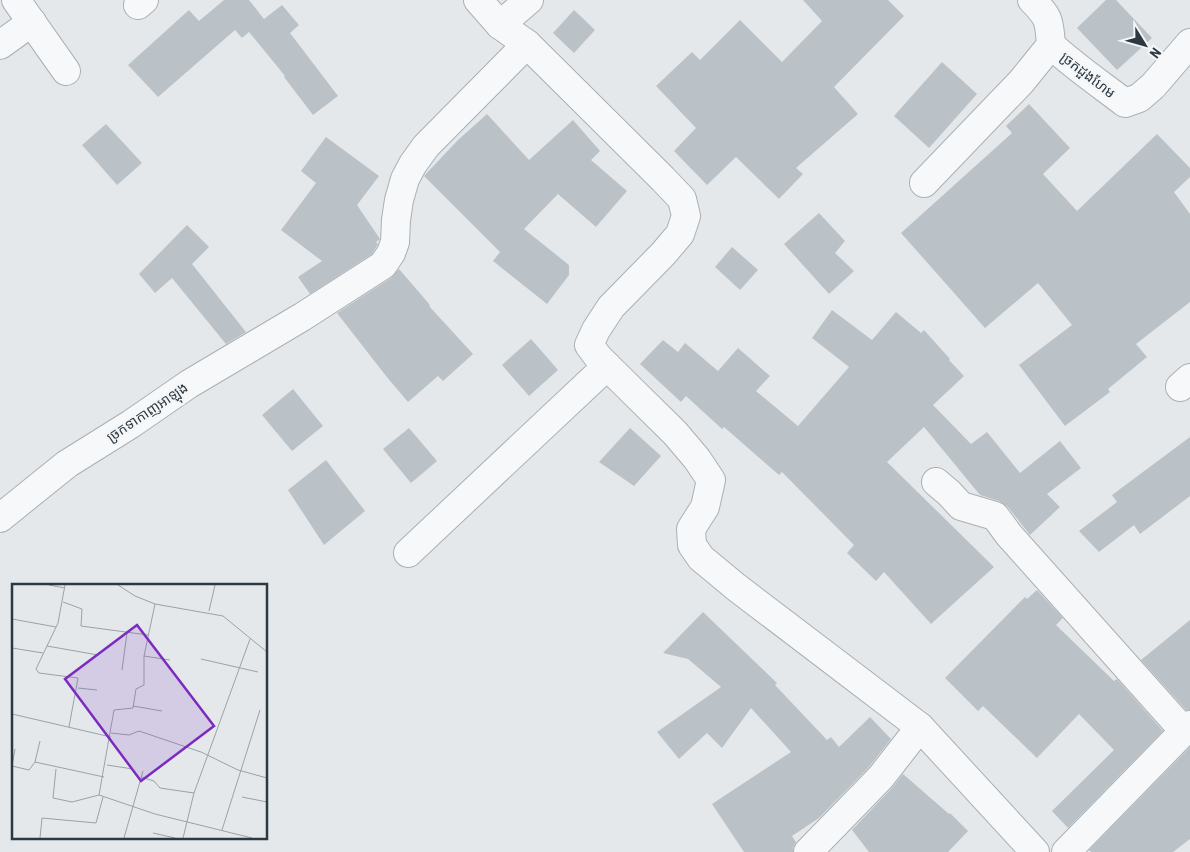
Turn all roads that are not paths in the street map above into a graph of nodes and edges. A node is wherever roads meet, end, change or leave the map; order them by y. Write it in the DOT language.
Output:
graph roads {
  1 [pos="16,0"];
  2 [pos="478,0"];
  3 [pos="529,0"];
  4 [pos="1032,0"];
  5 [pos="32,22"];
  6 [pos="500,25"];
  7 [pos="1190,43"];
  8 [pos="527,44"];
  9 [pos="0,45"];
  10 [pos="1051,45"];
  11 [pos="66,72"];
  12 [pos="924,183"];
  13 [pos="607,366"];
  14 [pos="936,482"];
  15 [pos="0,518"];
  16 [pos="408,553"];
  17 [pos="920,727"];
  18 [pos="1187,728"];
  19 [pos="808,852"];
  20 [pos="1036,852"];
  21 [pos="1066,852"];
  1 -- 5 [label="street"];
  2 -- 6 [label="street"];
  3 -- 6 [label="street"];
  4 -- 10 [label="street"];
  5 -- 9 [label="street"];
  5 -- 11 [label="street"];
  6 -- 8 [label="street"];
  7 -- 10 [label="street, ច្រកដួងហែម"];
  8 -- 13 [label="street"];
  8 -- 15 [label="street, ច្រកទាកាញអាឡុង"];
  10 -- 12 [label="street"];
  13 -- 16 [label="street"];
  13 -- 17 [label="street"];
  14 -- 18 [label="street"];
  17 -- 19 [label="street"];
  17 -- 20 [label="street"];
  18 -- 21 [label="street"];
}
